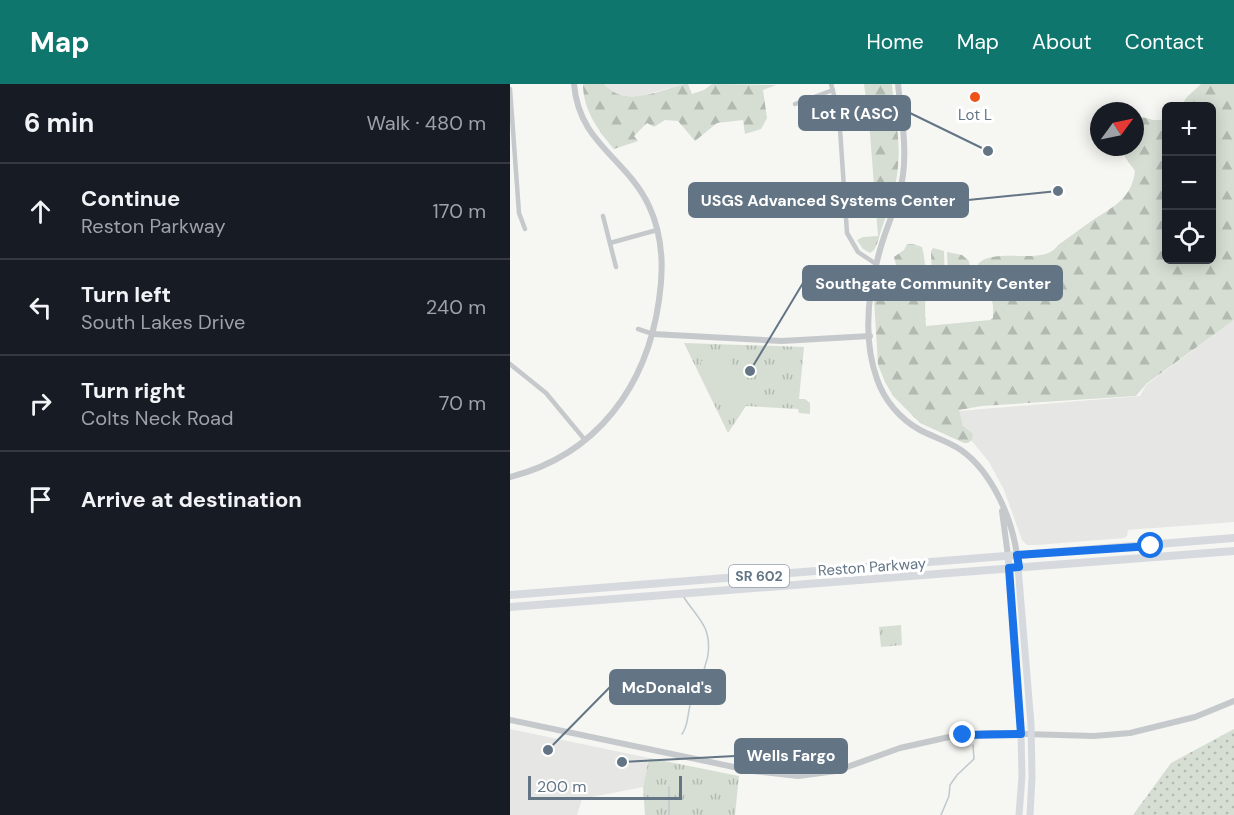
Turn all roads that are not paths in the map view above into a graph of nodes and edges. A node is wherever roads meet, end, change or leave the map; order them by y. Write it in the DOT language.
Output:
graph roads {
  1 [pos="574,84"];
  2 [pos="831,84"];
  3 [pos="898,84"];
  4 [pos="510,89"];
  5 [pos="833,90"];
  6 [pos="795,104"];
  7 [pos="510,184"];
  8 [pos="517,184"];
  9 [pos="603,216"];
  10 [pos="525,229"];
  11 [pos="657,230"];
  12 [pos="610,243"];
  13 [pos="876,264"];
  14 [pos="616,267"];
  15 [pos="638,329"];
  16 [pos="653,334"];
  17 [pos="870,336"];
  18 [pos="510,364"];
  19 [pos="585,440"];
  20 [pos="510,477"];
  21 [pos="1001,504"];
  22 [pos="1234,538"];
  23 [pos="1234,551"];
  24 [pos="1017,555"];
  25 [pos="1008,556"];
  26 [pos="1019,567"];
  27 [pos="1009,568"];
  28 [pos="510,595"];
  29 [pos="510,607"];
  30 [pos="1234,701"];
  31 [pos="510,720"];
  32 [pos="1021,734"];
  33 [pos="1031,734"];
  34 [pos="1019,815"];
  35 [pos="1030,815"];
  1 -- 11 [label="street"];
  2 -- 5 [label="street"];
  3 -- 13 [label="street"];
  4 -- 8 [label="street"];
  5 -- 6 [label="street"];
  5 -- 13 [label="street"];
  7 -- 8 [label="street"];
  8 -- 10 [label="street"];
  9 -- 12 [label="street"];
  11 -- 12 [label="street"];
  11 -- 16 [label="street"];
  12 -- 14 [label="street"];
  13 -- 17 [label="street"];
  15 -- 16 [label="street"];
  16 -- 17 [label="street"];
  16 -- 19 [label="street"];
  17 -- 21 [label="street"];
  18 -- 19 [label="street"];
  19 -- 20 [label="street"];
  21 -- 24 [label="street"];
  21 -- 25 [label="street"];
  22 -- 24 [label="main road, Reston Parkway / SR 602"];
  23 -- 26 [label="main road, Reston Parkway / SR 602"];
  24 -- 25 [label="main road, Reston Parkway / SR 602"];
  24 -- 26 [label="main road"];
  25 -- 27 [label="main road"];
  25 -- 28 [label="main road, Reston Parkway / SR 602"];
  26 -- 27 [label="main road, Reston Parkway / SR 602"];
  26 -- 33 [label="main road"];
  27 -- 29 [label="main road, Reston Parkway / SR 602"];
  27 -- 32 [label="main road"];
  30 -- 33 [label="street"];
  31 -- 32 [label="street"];
  32 -- 33 [label="street"];
  32 -- 34 [label="main road"];
  33 -- 35 [label="main road"];
}
